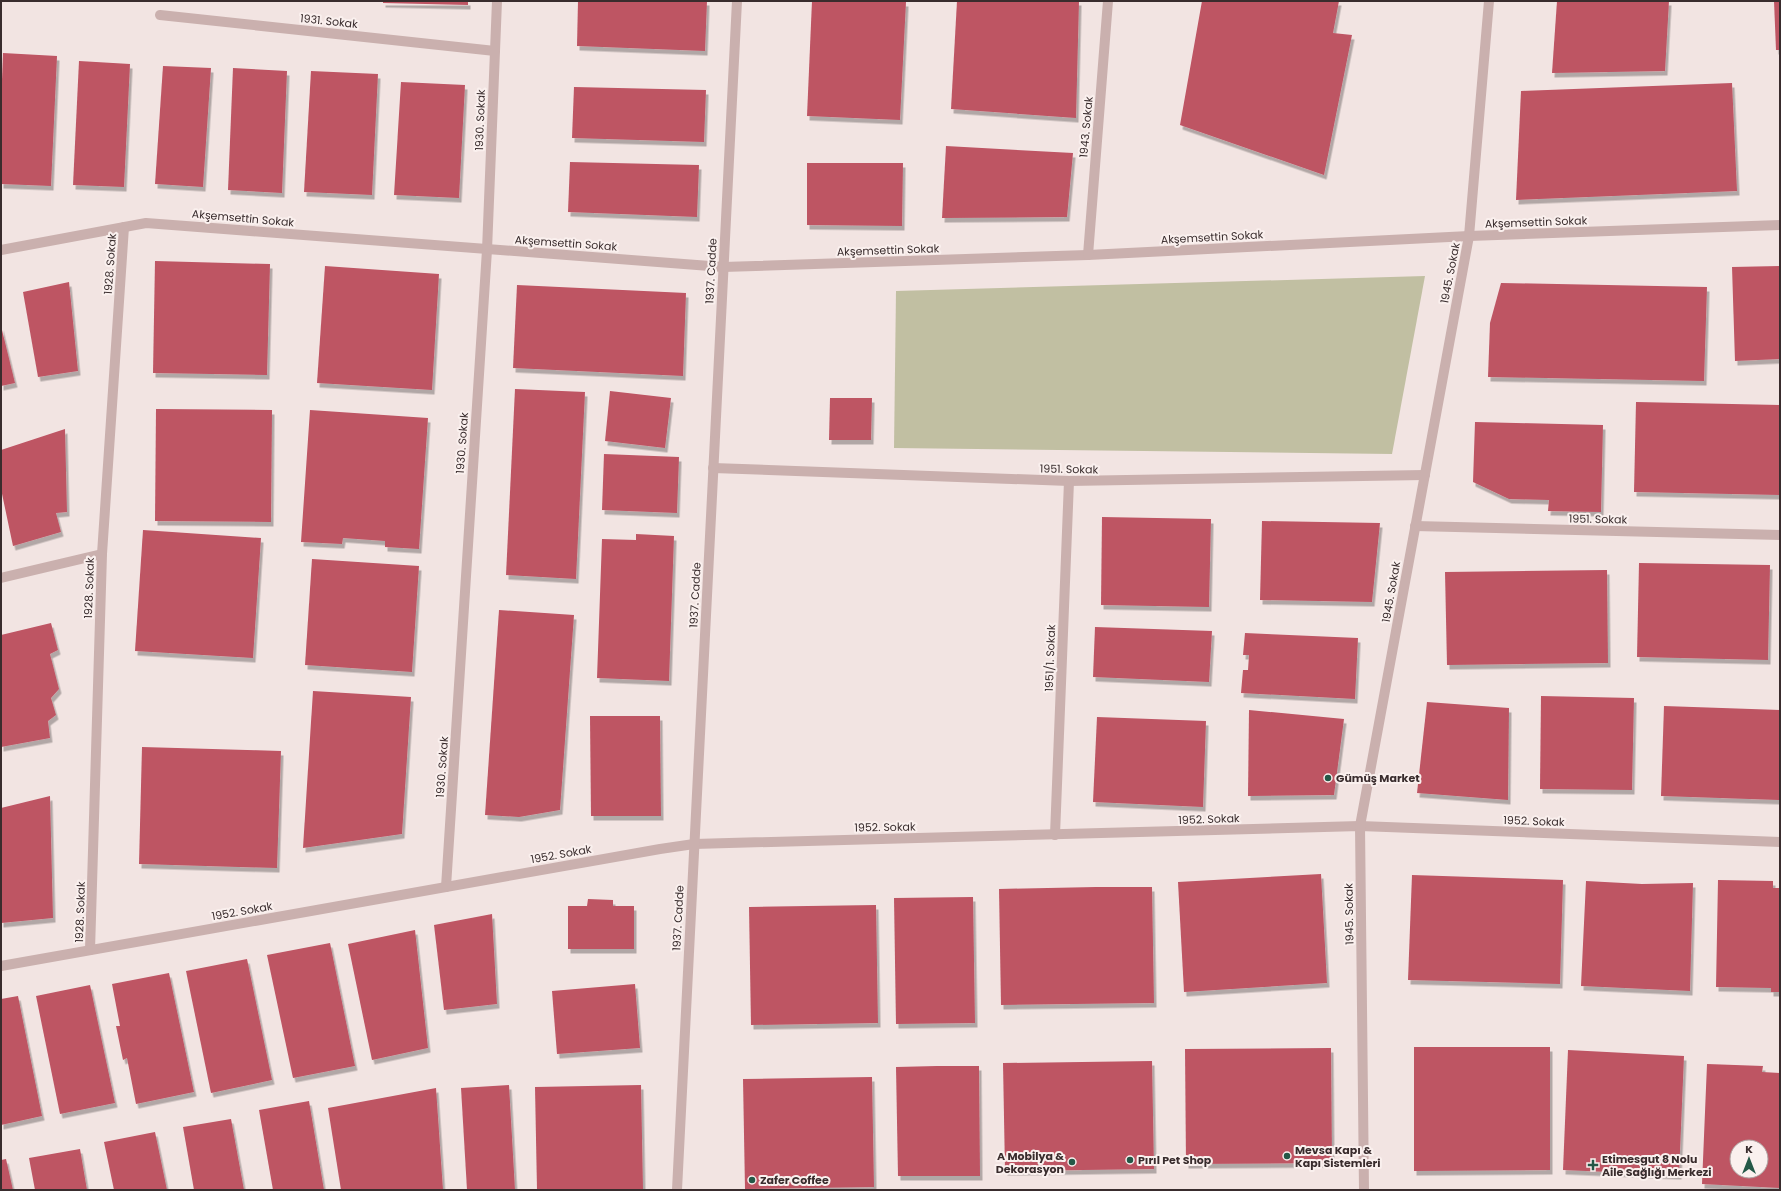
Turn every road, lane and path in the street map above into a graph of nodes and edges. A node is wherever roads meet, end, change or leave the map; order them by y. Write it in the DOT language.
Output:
graph roads {
  1 [pos="498,1"];
  2 [pos="737,1"];
  3 [pos="1108,1"];
  4 [pos="1489,1"];
  5 [pos="160,15"];
  6 [pos="495,51"];
  7 [pos="1780,225"];
  8 [pos="124,227"];
  9 [pos="1469,236"];
  10 [pos="1,250"];
  11 [pos="487,250"];
  12 [pos="1088,255"];
  13 [pos="723,267"];
  14 [pos="713,468"];
  15 [pos="1425,475"];
  16 [pos="1068,482"];
  17 [pos="1415,526"];
  18 [pos="1780,535"];
  19 [pos="102,554"];
  20 [pos="1,578"];
  21 [pos="1360,826"];
  22 [pos="1055,835"];
  23 [pos="1780,842"];
  24 [pos="694,844"];
  25 [pos="446,887"];
  26 [pos="90,950"];
  27 [pos="1,966"];
  28 [pos="677,1190"];
  29 [pos="1364,1190"];
  1 -- 6 [label="street, 1930. Sokak"];
  2 -- 13 [label="street, 1937. Cadde"];
  3 -- 12 [label="street, 1943. Sokak"];
  4 -- 9 [label="street, 1945. Sokak"];
  5 -- 6 [label="street, 1931. Sokak"];
  6 -- 11 [label="street, 1930. Sokak"];
  7 -- 9 [label="street, Akşemsettin Sokak"];
  8 -- 10 [label="street, Akşemsettin Sokak"];
  8 -- 11 [label="street, Akşemsettin Sokak"];
  8 -- 19 [label="street, 1928. Sokak"];
  9 -- 12 [label="street, Akşemsettin Sokak"];
  9 -- 15 [label="street, 1945. Sokak"];
  11 -- 13 [label="street, Akşemsettin Sokak"];
  11 -- 25 [label="street, 1930. Sokak"];
  12 -- 13 [label="street, Akşemsettin Sokak"];
  13 -- 14 [label="street, 1937. Cadde"];
  14 -- 16 [label="street, 1951. Sokak"];
  14 -- 24 [label="street, 1937. Cadde"];
  15 -- 16 [label="street, 1951. Sokak"];
  15 -- 17 [label="street, 1945. Sokak"];
  16 -- 22 [label="street, 1951/1. Sokak"];
  17 -- 18 [label="street, 1951. Sokak"];
  17 -- 21 [label="street, 1945. Sokak"];
  19 -- 20 [label="street"];
  19 -- 26 [label="street, 1928. Sokak"];
  21 -- 22 [label="street, 1952. Sokak"];
  21 -- 23 [label="street, 1952. Sokak"];
  21 -- 29 [label="street, 1945. Sokak"];
  22 -- 24 [label="street, 1952. Sokak"];
  24 -- 25 [label="street, 1952. Sokak"];
  24 -- 28 [label="street, 1937. Cadde"];
  25 -- 26 [label="street, 1952. Sokak"];
  26 -- 27 [label="street, 1952. Sokak"];
}
